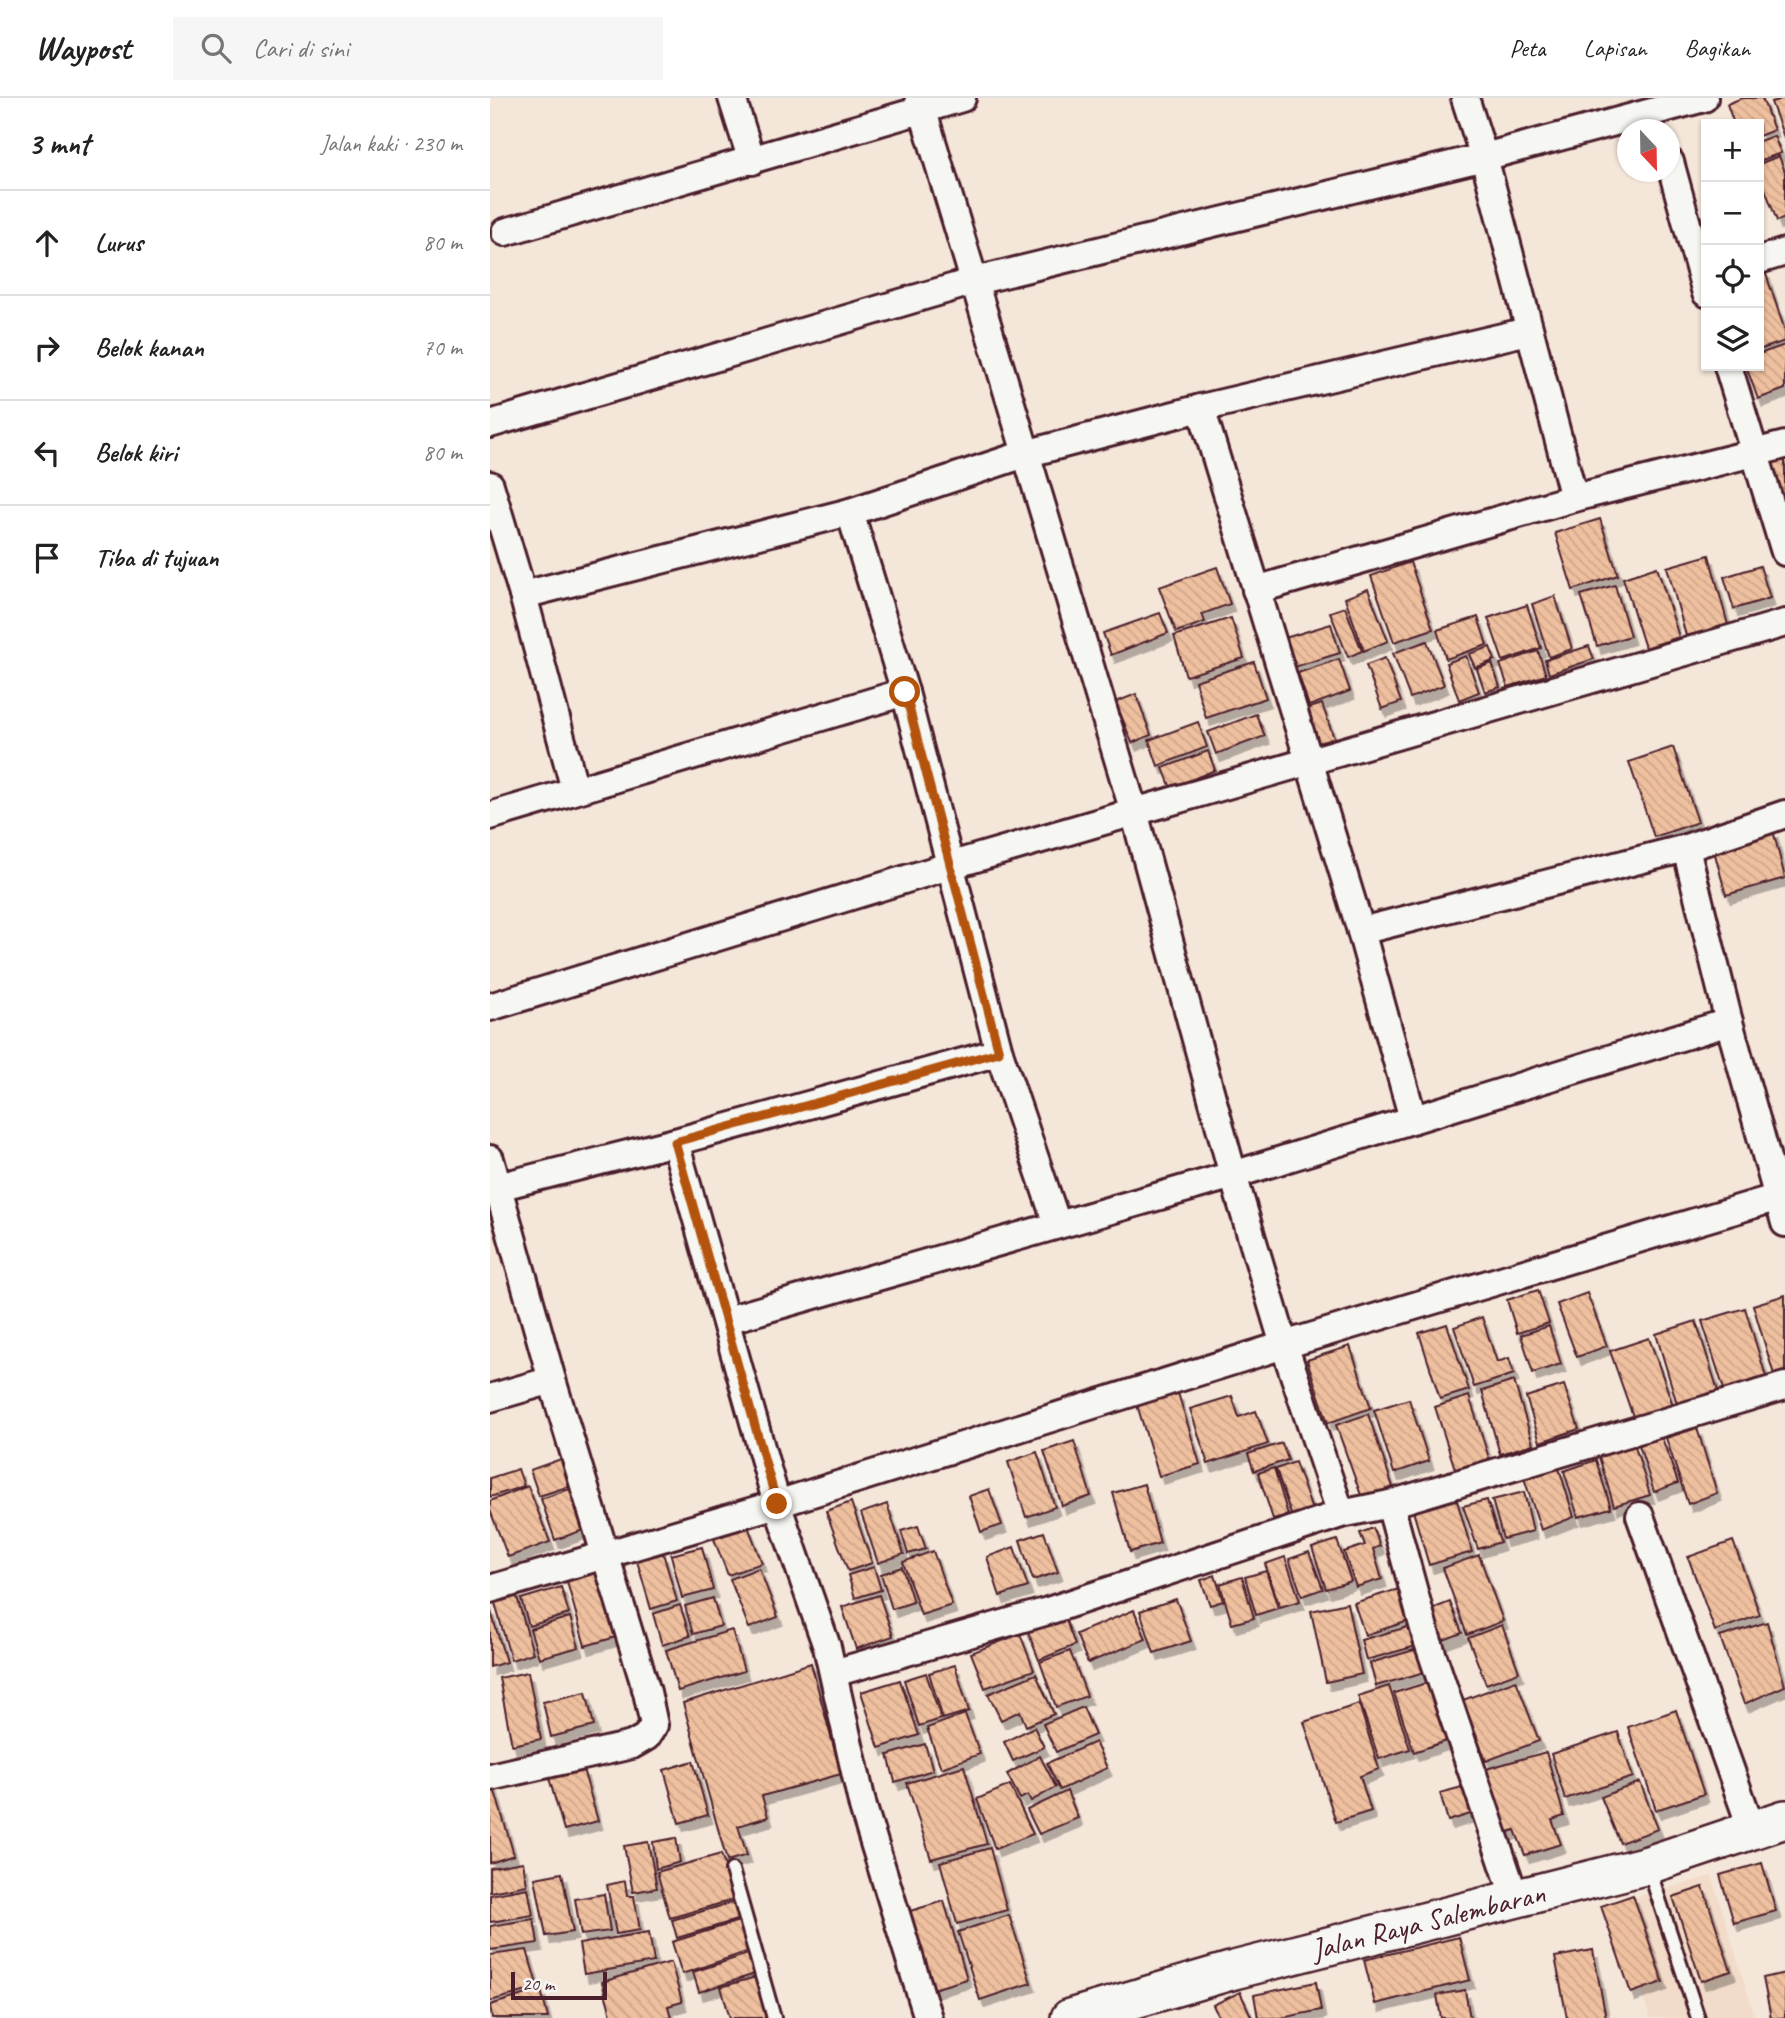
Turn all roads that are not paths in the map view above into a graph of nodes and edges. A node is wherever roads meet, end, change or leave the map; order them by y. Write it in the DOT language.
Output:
graph roads {
  1 [pos="732,98"];
  2 [pos="962,98"];
  3 [pos="1465,98"];
  4 [pos="1704,98"];
  5 [pos="921,105"];
  6 [pos="1656,113"];
  7 [pos="1484,157"];
  8 [pos="752,161"];
  9 [pos="1676,182"];
  10 [pos="505,232"];
  11 [pos="1785,252"];
  12 [pos="1764,258"];
  13 [pos="1701,267"];
  14 [pos="975,281"];
  15 [pos="1528,331"];
  16 [pos="1730,371"];
  17 [pos="1201,408"];
  18 [pos="490,424"];
  19 [pos="1785,445"];
  20 [pos="1026,454"];
  21 [pos="1755,454"];
  22 [pos="490,485"];
  23 [pos="1574,498"];
  24 [pos="850,512"];
  25 [pos="1785,552"];
  26 [pos="1256,590"];
  27 [pos="523,595"];
  28 [pos="1785,623"];
  29 [pos="905,692"];
  30 [pos="1307,763"];
  31 [pos="575,790"];
  32 [pos="1134,812"];
  33 [pos="1785,814"];
  34 [pos="490,816"];
  35 [pos="1686,848"];
  36 [pos="952,865"];
  37 [pos="1361,931"];
  38 [pos="490,1007"];
  39 [pos="1729,1022"];
  40 [pos="999,1052"];
  41 [pos="1413,1119"];
  42 [pos="675,1142"];
  43 [pos="490,1159"];
  44 [pos="1233,1175"];
  45 [pos="498,1187"];
  46 [pos="1781,1196"];
  47 [pos="1785,1223"];
  48 [pos="1057,1224"];
  49 [pos="727,1321"];
  50 [pos="1284,1345"];
  51 [pos="552,1380"];
  52 [pos="1785,1386"];
  53 [pos="490,1398"];
  54 [pos="777,1504"];
  55 [pos="1390,1504"];
  56 [pos="1341,1514"];
  57 [pos="1640,1517"];
  58 [pos="605,1557"];
  59 [pos="490,1589"];
  60 [pos="834,1673"];
  61 [pos="490,1777"];
  62 [pos="1769,1825"];
  63 [pos="1648,1866"];
  64 [pos="732,1870"];
  65 [pos="1515,1898"];
  66 [pos="774,2018"];
  67 [pos="928,2018"];
  68 [pos="1070,2018"];
  69 [pos="1698,2018"];
  1 -- 8 [label="street"];
  2 -- 5 [label="street"];
  3 -- 7 [label="street"];
  4 -- 6 [label="street"];
  5 -- 8 [label="street"];
  5 -- 14 [label="street"];
  6 -- 7 [label="street"];
  7 -- 14 [label="street"];
  7 -- 15 [label="street"];
  8 -- 10 [label="street"];
  9 -- 13 [label="street"];
  11 -- 12 [label="street"];
  14 -- 18 [label="street"];
  14 -- 20 [label="street"];
  15 -- 17 [label="street"];
  15 -- 23 [label="street"];
  16 -- 21 [label="street"];
  17 -- 20 [label="street"];
  17 -- 26 [label="street"];
  19 -- 21 [label="street"];
  20 -- 24 [label="street"];
  20 -- 32 [label="street"];
  21 -- 23 [label="street"];
  21 -- 25 [label="street"];
  22 -- 27 [label="street"];
  23 -- 26 [label="street"];
  24 -- 27 [label="street"];
  24 -- 29 [label="street"];
  26 -- 30 [label="street"];
  27 -- 31 [label="street"];
  28 -- 30 [label="street"];
  29 -- 31 [label="street"];
  29 -- 36 [label="street"];
  30 -- 32 [label="street"];
  30 -- 37 [label="street"];
  31 -- 34 [label="street"];
  32 -- 36 [label="street"];
  32 -- 44 [label="street"];
  33 -- 35 [label="street"];
  35 -- 37 [label="street"];
  35 -- 39 [label="street"];
  36 -- 38 [label="street"];
  36 -- 40 [label="street"];
  37 -- 41 [label="street"];
  39 -- 41 [label="street"];
  39 -- 46 [label="street"];
  40 -- 42 [label="street"];
  40 -- 48 [label="street"];
  41 -- 44 [label="street"];
  42 -- 45 [label="street"];
  42 -- 49 [label="street"];
  43 -- 45 [label="street"];
  44 -- 48 [label="street"];
  44 -- 50 [label="street"];
  45 -- 51 [label="street"];
  46 -- 47 [label="street"];
  46 -- 50 [label="street"];
  48 -- 49 [label="street"];
  49 -- 54 [label="street"];
  50 -- 54 [label="street"];
  50 -- 56 [label="street"];
  51 -- 53 [label="street"];
  51 -- 58 [label="street"];
  52 -- 55 [label="street"];
  54 -- 58 [label="street"];
  54 -- 60 [label="street"];
  55 -- 56 [label="street"];
  55 -- 65 [label="street"];
  56 -- 60 [label="street"];
  57 -- 62 [label="street"];
  58 -- 59 [label="street"];
  58 -- 61 [label="street"];
  60 -- 67 [label="street"];
  62 -- 63 [label="main road, Jalan Raya Salembaran"];
  63 -- 65 [label="main road, Jalan Raya Salembaran"];
  63 -- 69 [label="lane"];
  64 -- 66 [label="lane"];
  65 -- 68 [label="main road, Jalan Raya Salembaran"];
}
